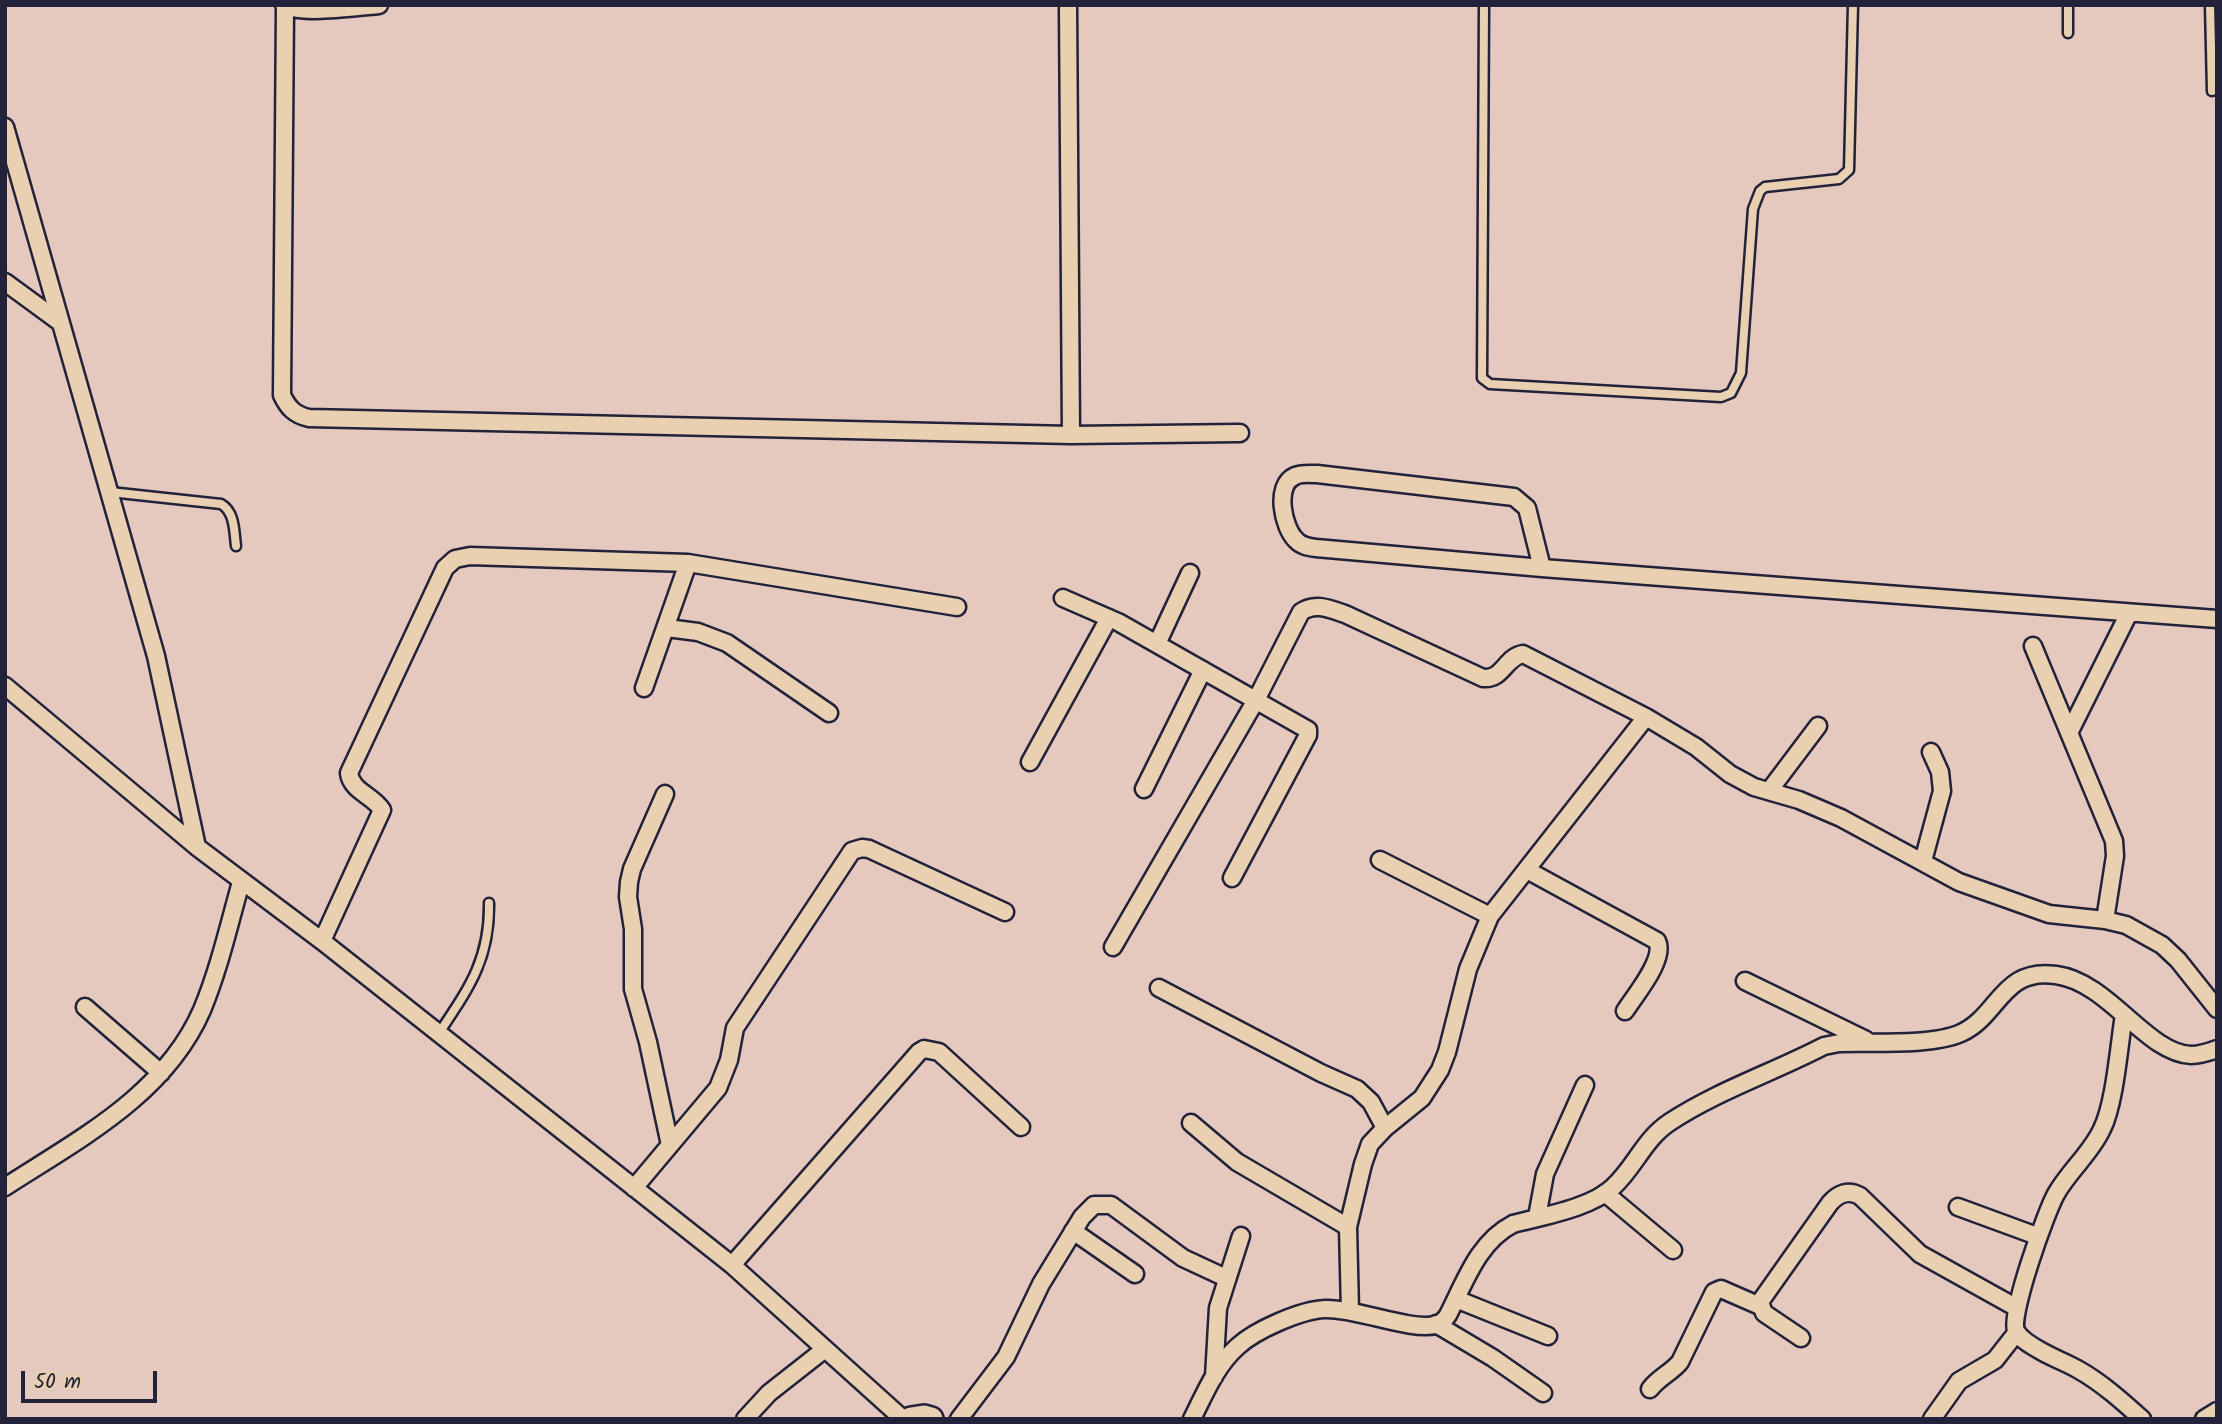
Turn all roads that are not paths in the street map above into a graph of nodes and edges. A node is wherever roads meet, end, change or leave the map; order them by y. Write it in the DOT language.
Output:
graph roads {
  1 [pos="379,5"];
  2 [pos="1068,5"];
  3 [pos="1484,5"];
  4 [pos="1853,5"];
  5 [pos="2068,5"];
  6 [pos="2210,5"];
  7 [pos="285,6"];
  8 [pos="2068,33"];
  9 [pos="2212,92"];
  10 [pos="5,127"];
  11 [pos="5,282"];
  12 [pos="61,323"];
  13 [pos="1240,433"];
  14 [pos="1071,435"];
  15 [pos="110,492"];
  16 [pos="236,546"];
  17 [pos="688,563"];
  18 [pos="1542,568"];
  19 [pos="1190,573"];
  20 [pos="1063,598"];
  21 [pos="957,607"];
  22 [pos="2129,613"];
  23 [pos="1109,618"];
  24 [pos="2217,619"];
  25 [pos="667,628"];
  26 [pos="1157,644"];
  27 [pos="2033,646"];
  28 [pos="1203,670"];
  29 [pos="5,686"];
  30 [pos="644,688"];
  31 [pos="1256,700"];
  32 [pos="829,713"];
  33 [pos="1646,717"];
  34 [pos="1818,726"];
  35 [pos="2070,731"];
  36 [pos="1931,752"];
  37 [pos="1030,762"];
  38 [pos="1144,789"];
  39 [pos="1769,791"];
  40 [pos="665,794"];
  41 [pos="197,847"];
  42 [pos="1380,860"];
  43 [pos="1923,861"];
  44 [pos="1527,870"];
  45 [pos="1232,878"];
  46 [pos="241,882"];
  47 [pos="489,903"];
  48 [pos="1005,912"];
  49 [pos="1490,916"];
  50 [pos="2105,920"];
  51 [pos="322,941"];
  52 [pos="1112,947"];
  53 [pos="1745,981"];
  54 [pos="1159,988"];
  55 [pos="85,1007"];
  56 [pos="2217,1009"];
  57 [pos="1625,1011"];
  58 [pos="2124,1014"];
  59 [pos="439,1033"];
  60 [pos="1870,1042"];
  61 [pos="2217,1049"];
  62 [pos="162,1073"];
  63 [pos="1585,1085"];
  64 [pos="1191,1123"];
  65 [pos="1021,1127"];
  66 [pos="1385,1128"];
  67 [pos="670,1145"];
  68 [pos="5,1187"];
  69 [pos="634,1188"];
  70 [pos="1605,1193"];
  71 [pos="1958,1206"];
  72 [pos="1537,1217"];
  73 [pos="1348,1227"];
  74 [pos="1073,1231"];
  75 [pos="1241,1236"];
  76 [pos="2037,1236"];
  77 [pos="1673,1250"];
  78 [pos="732,1265"];
  79 [pos="1135,1274"];
  80 [pos="1226,1278"];
  81 [pos="1456,1299"];
  82 [pos="1760,1307"];
  83 [pos="2017,1308"];
  84 [pos="1350,1311"];
  85 [pos="1436,1324"];
  86 [pos="2017,1332"];
  87 [pos="1548,1336"];
  88 [pos="1801,1338"];
  89 [pos="825,1349"];
  90 [pos="1214,1377"];
  91 [pos="1650,1389"];
  92 [pos="1544,1393"];
  93 [pos="2217,1410"];
  94 [pos="745,1419"];
  95 [pos="903,1419"];
  96 [pos="911,1419"];
  97 [pos="931,1419"];
  98 [pos="959,1419"];
  99 [pos="1192,1419"];
  100 [pos="1932,1419"];
  101 [pos="2142,1419"];
  102 [pos="2204,1419"];
  1 -- 7 [label="street"];
  2 -- 14 [label="street"];
  3 -- 4 [label="lane"];
  5 -- 8 [label="lane"];
  6 -- 9 [label="lane"];
  7 -- 14 [label="street"];
  10 -- 12 [label="street"];
  11 -- 12 [label="street"];
  12 -- 15 [label="street"];
  13 -- 14 [label="street"];
  15 -- 16 [label="lane"];
  15 -- 41 [label="street"];
  17 -- 21 [label="street"];
  17 -- 25 [label="street"];
  17 -- 51 [label="street"];
  18 -- 18 [label="street"];
  18 -- 22 [label="street"];
  19 -- 26 [label="street"];
  20 -- 23 [label="street"];
  22 -- 24 [label="street"];
  22 -- 35 [label="street"];
  23 -- 26 [label="street"];
  23 -- 37 [label="street"];
  25 -- 30 [label="street"];
  25 -- 32 [label="street"];
  26 -- 28 [label="street"];
  27 -- 35 [label="street"];
  28 -- 31 [label="street"];
  28 -- 38 [label="street"];
  29 -- 41 [label="street"];
  31 -- 33 [label="street"];
  31 -- 45 [label="street"];
  31 -- 52 [label="street"];
  33 -- 39 [label="street"];
  33 -- 44 [label="street"];
  34 -- 39 [label="street"];
  35 -- 50 [label="street"];
  36 -- 43 [label="street"];
  39 -- 43 [label="street"];
  40 -- 67 [label="street"];
  41 -- 46 [label="street"];
  42 -- 49 [label="street"];
  43 -- 50 [label="street"];
  44 -- 49 [label="street"];
  44 -- 57 [label="street"];
  46 -- 51 [label="street"];
  46 -- 62 [label="street"];
  47 -- 59 [label="lane"];
  48 -- 67 [label="street"];
  49 -- 66 [label="street"];
  50 -- 56 [label="street"];
  51 -- 59 [label="street"];
  53 -- 60 [label="street"];
  54 -- 66 [label="street"];
  55 -- 62 [label="street"];
  58 -- 60 [label="street"];
  58 -- 61 [label="street"];
  58 -- 76 [label="street"];
  59 -- 69 [label="street"];
  60 -- 70 [label="street"];
  62 -- 68 [label="street"];
  63 -- 72 [label="street"];
  64 -- 73 [label="street"];
  65 -- 78 [label="street"];
  66 -- 73 [label="street"];
  67 -- 69 [label="street"];
  69 -- 78 [label="street"];
  70 -- 72 [label="street"];
  70 -- 77 [label="street"];
  71 -- 76 [label="street"];
  72 -- 81 [label="street"];
  73 -- 84 [label="street"];
  74 -- 79 [label="street"];
  74 -- 80 [label="street"];
  74 -- 98 [label="street"];
  75 -- 80 [label="street"];
  76 -- 83 [label="street"];
  78 -- 89 [label="street"];
  80 -- 90 [label="street"];
  81 -- 85 [label="street"];
  81 -- 87 [label="street"];
  82 -- 83 [label="street"];
  82 -- 88 [label="street"];
  82 -- 91 [label="street"];
  83 -- 86 [label="street"];
  84 -- 85 [label="street"];
  84 -- 90 [label="street"];
  85 -- 92 [label="street"];
  86 -- 100 [label="street"];
  86 -- 101 [label="street"];
  89 -- 94 [label="street"];
  89 -- 95 [label="street"];
  90 -- 99 [label="street"];
  93 -- 102 [label="street"];
  96 -- 97 [label="main road"];
}
